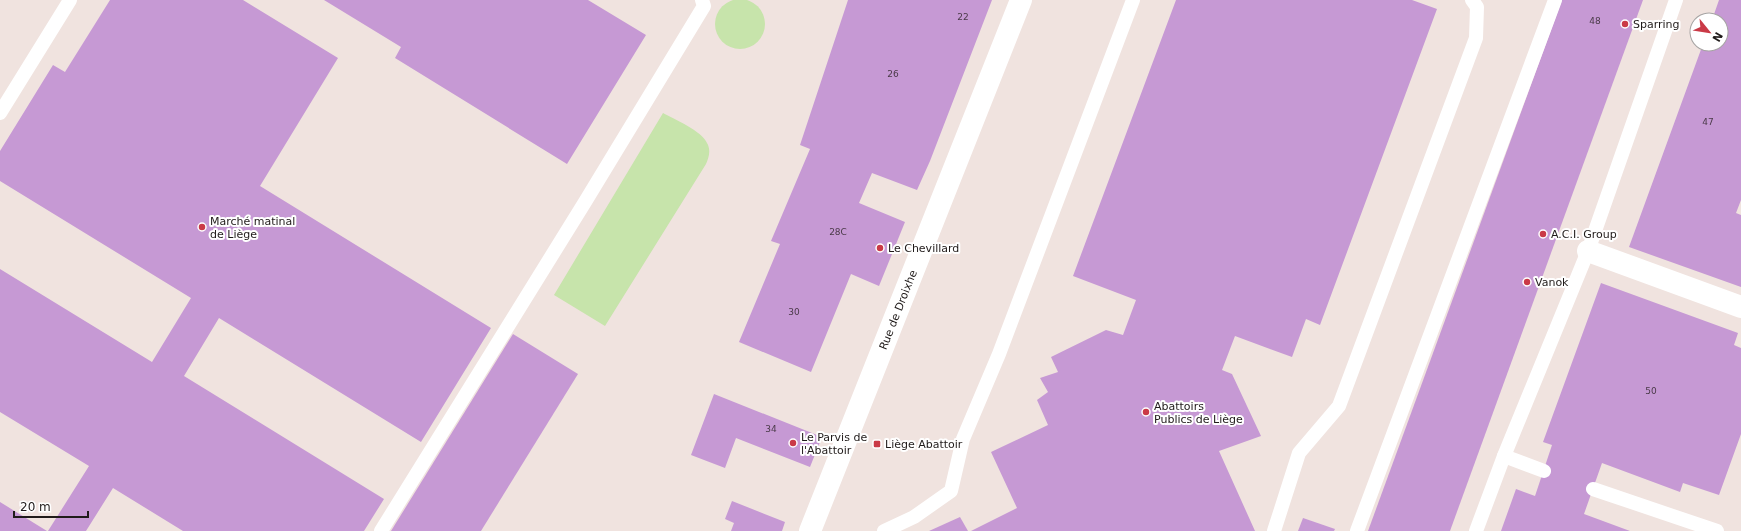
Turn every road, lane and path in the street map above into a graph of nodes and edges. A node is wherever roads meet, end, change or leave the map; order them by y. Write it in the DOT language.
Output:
graph roads {
  1 [pos="70,0"];
  2 [pos="702,0"];
  3 [pos="1021,0"];
  4 [pos="1133,0"];
  5 [pos="1472,0"];
  6 [pos="1556,0"];
  7 [pos="1676,0"];
  8 [pos="0,113"];
  9 [pos="1588,251"];
  10 [pos="1741,308"];
  11 [pos="1504,456"];
  12 [pos="1544,471"];
  13 [pos="1593,489"];
  14 [pos="381,531"];
  15 [pos="810,531"];
  16 [pos="884,531"];
  17 [pos="1274,531"];
  18 [pos="1357,531"];
  19 [pos="1476,531"];
  20 [pos="1717,531"];
  1 -- 8 [label="lane"];
  2 -- 14 [label="lane"];
  3 -- 15 [label="street, Rue de Droixhe"];
  4 -- 16 [label="lane"];
  5 -- 17 [label="lane"];
  6 -- 18 [label="lane"];
  7 -- 9 [label="lane"];
  9 -- 10 [label="street"];
  9 -- 11 [label="lane"];
  11 -- 12 [label="lane"];
  11 -- 19 [label="lane"];
  13 -- 20 [label="lane"];
}
